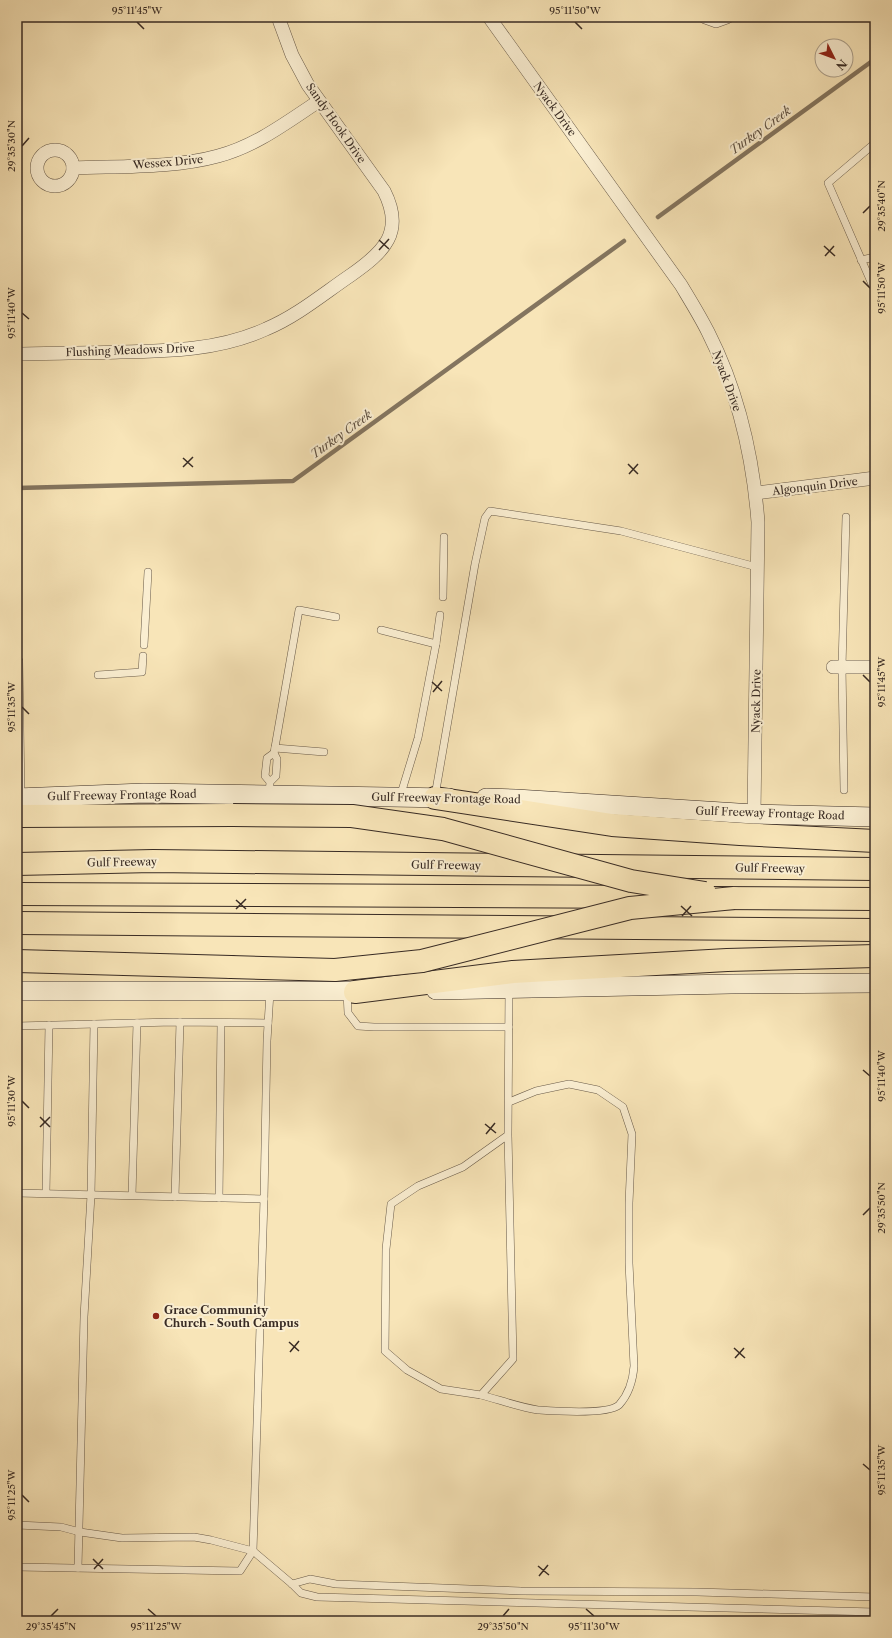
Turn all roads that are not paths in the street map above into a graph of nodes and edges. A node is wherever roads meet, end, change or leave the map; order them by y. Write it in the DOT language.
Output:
graph roads {
  1 [pos="278,17"];
  2 [pos="489,17"];
  3 [pos="705,17"];
  4 [pos="727,17"];
  5 [pos="319,101"];
  6 [pos="875,143"];
  7 [pos="73,168"];
  8 [pos="392,226"];
  9 [pos="875,257"];
  10 [pos="861,260"];
  11 [pos="875,291"];
  12 [pos="17,354"];
  13 [pos="875,478"];
  14 [pos="756,493"];
  15 [pos="846,517"];
  16 [pos="444,537"];
  17 [pos="757,567"];
  18 [pos="148,572"];
  19 [pos="443,597"];
  20 [pos="440,615"];
  21 [pos="336,617"];
  22 [pos="380,630"];
  23 [pos="436,644"];
  24 [pos="144,645"];
  25 [pos="143,656"];
  26 [pos="19,661"];
  27 [pos="875,666"];
  28 [pos="837,667"];
  29 [pos="98,675"];
  30 [pos="274,751"];
  31 [pos="324,752"];
  32 [pos="269,789"];
  33 [pos="844,790"];
  34 [pos="400,797"];
  35 [pos="435,798"];
  36 [pos="18,804"];
  37 [pos="754,814"];
  38 [pos="875,817"];
  39 [pos="875,841"];
  40 [pos="17,864"];
  41 [pos="875,869"];
  42 [pos="17,894"];
  43 [pos="734,898"];
  44 [pos="875,899"];
  45 [pos="17,923"];
  46 [pos="875,930"];
  47 [pos="875,956"];
  48 [pos="17,961"];
  49 [pos="875,983"];
  50 [pos="510,988"];
  51 [pos="17,991"];
  52 [pos="270,992"];
  53 [pos="351,992"];
  54 [pos="180,1022"];
  55 [pos="137,1023"];
  56 [pos="221,1023"];
  57 [pos="268,1023"];
  58 [pos="94,1024"];
  59 [pos="50,1025"];
  60 [pos="17,1026"];
  61 [pos="509,1027"];
  62 [pos="509,1102"];
  63 [pos="508,1135"];
  64 [pos="17,1193"];
  65 [pos="46,1193"];
  66 [pos="91,1195"];
  67 [pos="132,1196"];
  68 [pos="175,1197"];
  69 [pos="220,1198"];
  70 [pos="264,1199"];
  71 [pos="481,1395"];
  72 [pos="17,1525"];
  73 [pos="80,1532"];
  74 [pos="253,1551"];
  75 [pos="17,1567"];
  76 [pos="78,1568"];
  77 [pos="292,1584"];
  78 [pos="596,1592"];
  79 [pos="831,1596"];
  80 [pos="875,1597"];
  81 [pos="597,1604"];
  82 [pos="828,1610"];
  83 [pos="875,1612"];
  1 -- 5 [label="street, Sandy Hook Drive"];
  2 -- 14 [label="street, Nyack Drive"];
  3 -- 4 [label="street"];
  5 -- 7 [label="street, Wessex Drive"];
  5 -- 8 [label="street, Sandy Hook Drive"];
  6 -- 10 [label="lane"];
  8 -- 12 [label="street, Flushing Meadows Drive"];
  9 -- 10 [label="lane"];
  10 -- 11 [label="lane"];
  13 -- 14 [label="street, Algonquin Drive"];
  14 -- 17 [label="street, Nyack Drive"];
  15 -- 28 [label="lane"];
  16 -- 19 [label="lane"];
  17 -- 35 [label="lane"];
  17 -- 37 [label="street, Nyack Drive"];
  18 -- 24 [label="lane"];
  20 -- 23 [label="lane"];
  21 -- 30 [label="lane"];
  22 -- 23 [label="lane"];
  23 -- 34 [label="lane"];
  25 -- 29 [label="lane"];
  26 -- 36 [label="lane"];
  27 -- 28 [label="street"];
  28 -- 33 [label="lane"];
  30 -- 31 [label="lane"];
  30 -- 32 [label="lane"];
  30 -- 32 [label="lane"];
  32 -- 34 [label="main road, Gulf Freeway Frontage Road"];
  32 -- 36 [label="main road, Gulf Freeway Frontage Road"];
  34 -- 35 [label="main road, Gulf Freeway Frontage Road"];
  35 -- 37 [label="main road, Gulf Freeway Frontage Road"];
  35 -- 39 [label="highway"];
  36 -- 43 [label="highway, bridge"];
  37 -- 38 [label="main road, Gulf Freeway Frontage Road"];
  40 -- 41 [label="highway, Gulf Freeway"];
  42 -- 43 [label="highway, bridge"];
  43 -- 44 [label="highway"];
  43 -- 48 [label="highway, bridge"];
  45 -- 46 [label="highway"];
  47 -- 53 [label="highway"];
  49 -- 50 [label="main road"];
  50 -- 53 [label="main road"];
  50 -- 61 [label="lane"];
  51 -- 52 [label="main road"];
  52 -- 53 [label="main road"];
  52 -- 57 [label="lane"];
  53 -- 61 [label="lane"];
  54 -- 55 [label="lane"];
  54 -- 56 [label="lane"];
  54 -- 68 [label="lane"];
  55 -- 58 [label="lane"];
  55 -- 67 [label="lane"];
  56 -- 57 [label="lane"];
  56 -- 69 [label="lane"];
  57 -- 70 [label="lane"];
  58 -- 59 [label="lane"];
  58 -- 66 [label="lane"];
  59 -- 60 [label="lane"];
  59 -- 65 [label="lane"];
  61 -- 62 [label="lane"];
  62 -- 63 [label="lane"];
  62 -- 71 [label="lane"];
  63 -- 71 [label="lane"];
  63 -- 71 [label="lane"];
  64 -- 65 [label="lane"];
  65 -- 66 [label="lane"];
  66 -- 67 [label="lane"];
  66 -- 73 [label="lane"];
  67 -- 68 [label="lane"];
  68 -- 69 [label="lane"];
  69 -- 70 [label="lane"];
  70 -- 74 [label="lane"];
  72 -- 73 [label="lane"];
  73 -- 74 [label="lane"];
  73 -- 76 [label="lane"];
  74 -- 76 [label="lane"];
  74 -- 77 [label="lane"];
  75 -- 76 [label="lane"];
  77 -- 78 [label="lane"];
  77 -- 81 [label="lane"];
  78 -- 79 [label="lane"];
  78 -- 81 [label="lane"];
  79 -- 80 [label="lane"];
  79 -- 82 [label="lane"];
  81 -- 82 [label="lane"];
  82 -- 83 [label="lane"];
}
